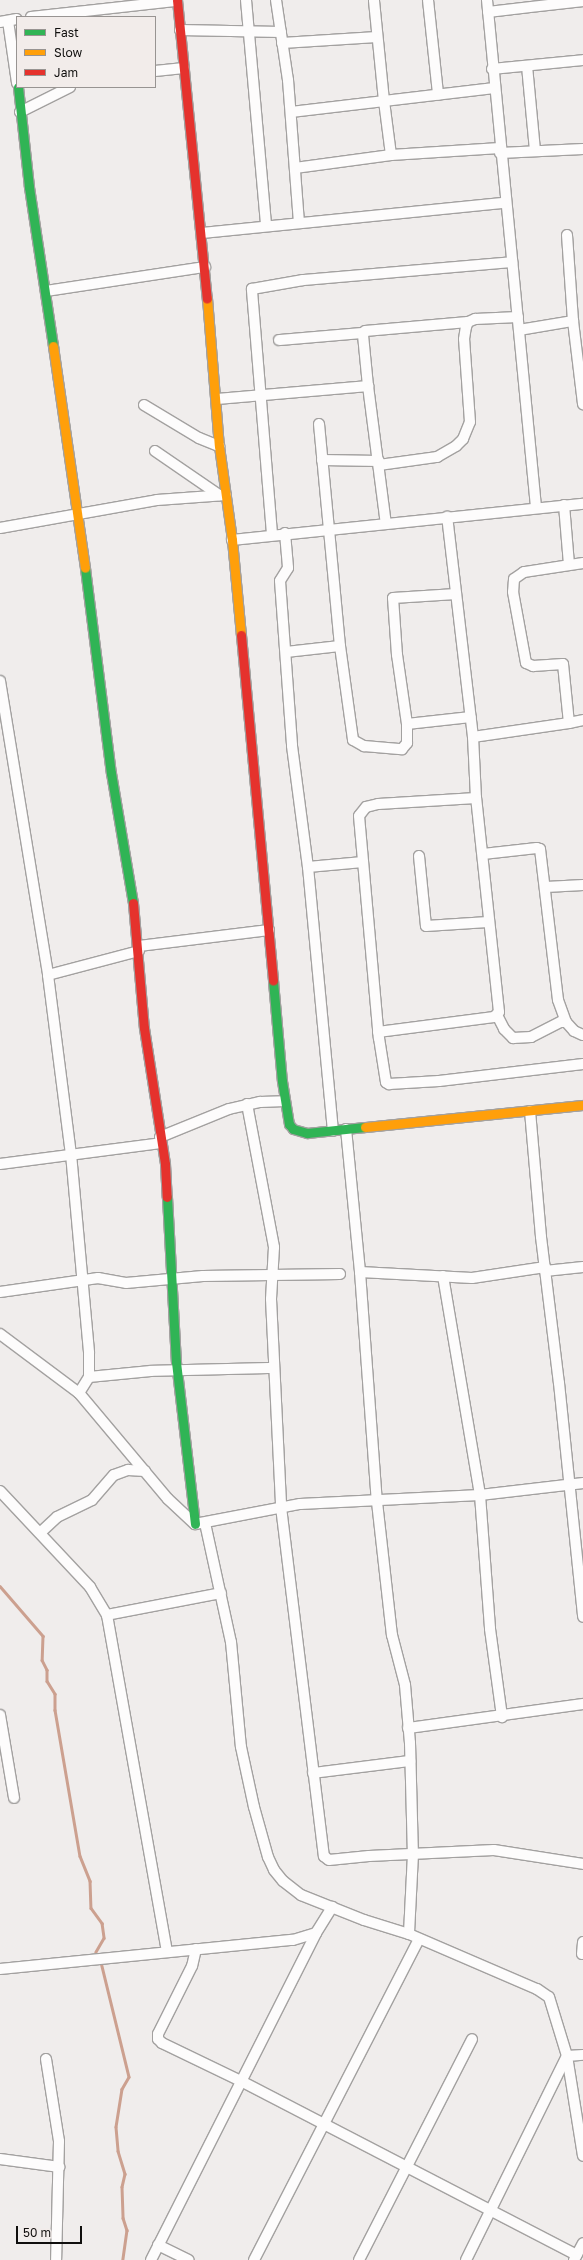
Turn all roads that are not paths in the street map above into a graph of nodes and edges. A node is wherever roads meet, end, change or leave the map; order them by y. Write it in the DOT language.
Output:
graph roads {
  1 [pos="246,0"];
  2 [pos="276,0"];
  3 [pos="374,0"];
  4 [pos="428,0"];
  5 [pos="487,0"];
  6 [pos="177,1"];
  7 [pos="583,1"];
  8 [pos="488,12"];
  9 [pos="40,16"];
  10 [pos="8,20"];
  11 [pos="180,30"];
  12 [pos="249,30"];
  13 [pos="281,32"];
  14 [pos="377,37"];
  15 [pos="282,43"];
  16 [pos="583,60"];
  17 [pos="527,66"];
  18 [pos="184,68"];
  19 [pos="492,69"];
  20 [pos="156,71"];
  21 [pos="16,76"];
  22 [pos="18,88"];
  23 [pos="68,88"];
  24 [pos="494,88"];
  25 [pos="438,94"];
  26 [pos="384,101"];
  27 [pos="20,112"];
  28 [pos="291,112"];
  29 [pos="583,149"];
  30 [pos="500,151"];
  31 [pos="535,151"];
  32 [pos="391,155"];
  33 [pos="295,168"];
  34 [pos="505,203"];
  35 [pos="299,223"];
  36 [pos="266,226"];
  37 [pos="202,233"];
  38 [pos="567,236"];
  39 [pos="512,262"];
  40 [pos="205,267"];
  41 [pos="46,291"];
  42 [pos="518,318"];
  43 [pos="573,321"];
  44 [pos="468,322"];
  45 [pos="519,330"];
  46 [pos="363,333"];
  47 [pos="279,340"];
  48 [pos="368,386"];
  49 [pos="260,395"];
  50 [pos="217,399"];
  51 [pos="583,404"];
  52 [pos="144,405"];
  53 [pos="320,424"];
  54 [pos="219,446"];
  55 [pos="154,451"];
  56 [pos="322,460"];
  57 [pos="379,463"];
  58 [pos="222,495"];
  59 [pos="583,504"];
  60 [pos="564,505"];
  61 [pos="536,507"];
  62 [pos="79,514"];
  63 [pos="447,517"];
  64 [pos="386,524"];
  65 [pos="0,528"];
  66 [pos="328,529"];
  67 [pos="285,533"];
  68 [pos="272,534"];
  69 [pos="232,540"];
  70 [pos="583,563"];
  71 [pos="569,564"];
  72 [pos="456,594"];
  73 [pos="340,646"];
  74 [pos="286,652"];
  75 [pos="0,681"];
  76 [pos="471,717"];
  77 [pos="569,723"];
  78 [pos="583,723"];
  79 [pos="407,724"];
  80 [pos="473,738"];
  81 [pos="476,798"];
  82 [pos="484,854"];
  83 [pos="419,856"];
  84 [pos="363,862"];
  85 [pos="308,867"];
  86 [pos="583,884"];
  87 [pos="546,887"];
  88 [pos="488,922"];
  89 [pos="269,930"];
  90 [pos="139,949"];
  91 [pos="48,975"];
  92 [pos="497,1016"];
  93 [pos="566,1022"];
  94 [pos="378,1032"];
  95 [pos="583,1035"];
  96 [pos="583,1064"];
  97 [pos="285,1101"];
  98 [pos="247,1104"];
  99 [pos="583,1105"];
  100 [pos="530,1111"];
  101 [pos="346,1129"];
  102 [pos="333,1131"];
  103 [pos="161,1140"];
  104 [pos="71,1154"];
  105 [pos="0,1164"];
  106 [pos="583,1266"];
  107 [pos="545,1269"];
  108 [pos="360,1272"];
  109 [pos="271,1274"];
  110 [pos="340,1274"];
  111 [pos="443,1276"];
  112 [pos="173,1278"];
  113 [pos="84,1280"];
  114 [pos="0,1292"];
  115 [pos="0,1334"];
  116 [pos="274,1368"];
  117 [pos="177,1372"];
  118 [pos="89,1377"];
  119 [pos="79,1393"];
  120 [pos="145,1471"];
  121 [pos="583,1483"];
  122 [pos="570,1484"];
  123 [pos="0,1491"];
  124 [pos="480,1495"];
  125 [pos="377,1502"];
  126 [pos="281,1507"];
  127 [pos="200,1524"];
  128 [pos="41,1532"];
  129 [pos="221,1593"];
  130 [pos="107,1615"];
  131 [pos="583,1617"];
  132 [pos="583,1704"];
  133 [pos="0,1715"];
  134 [pos="502,1717"];
  135 [pos="408,1728"];
  136 [pos="410,1761"];
  137 [pos="313,1773"];
  138 [pos="14,1798"];
  139 [pos="413,1854"];
  140 [pos="583,1864"];
  141 [pos="332,1907"];
  142 [pos="316,1933"];
  143 [pos="408,1934"];
  144 [pos="419,1939"];
  145 [pos="583,1942"];
  146 [pos="196,1949"];
  147 [pos="166,1952"];
  148 [pos="582,1954"];
  149 [pos="0,1969"];
  150 [pos="472,2039"];
  151 [pos="583,2055"];
  152 [pos="567,2056"];
  153 [pos="46,2059"];
  154 [pos="241,2081"];
  155 [pos="324,2125"];
  156 [pos="583,2156"];
  157 [pos="0,2158"];
  158 [pos="59,2167"];
  159 [pos="406,2168"];
  160 [pos="491,2212"];
  161 [pos="158,2245"];
  162 [pos="583,2245"];
  163 [pos="576,2257"];
  164 [pos="56,2260"];
  165 [pos="150,2260"];
  166 [pos="190,2260"];
  167 [pos="254,2260"];
  168 [pos="359,2260"];
  169 [pos="466,2260"];
  1 -- 12 [label="street"];
  2 -- 13 [label="street"];
  3 -- 14 [label="street"];
  4 -- 25 [label="street"];
  5 -- 8 [label="street"];
  6 -- 9 [label="street"];
  6 -- 11 [label="street"];
  7 -- 8 [label="street"];
  8 -- 19 [label="street"];
  10 -- 21 [label="street"];
  11 -- 12 [label="street"];
  11 -- 18 [label="street"];
  12 -- 13 [label="street"];
  12 -- 36 [label="street"];
  13 -- 15 [label="street"];
  14 -- 15 [label="street"];
  14 -- 26 [label="street"];
  15 -- 28 [label="street"];
  16 -- 17 [label="street"];
  17 -- 19 [label="street"];
  17 -- 31 [label="street"];
  18 -- 20 [label="street"];
  18 -- 37 [label="street"];
  19 -- 24 [label="street"];
  22 -- 27 [label="street"];
  23 -- 27 [label="street"];
  24 -- 25 [label="street"];
  24 -- 30 [label="street"];
  25 -- 26 [label="street"];
  26 -- 28 [label="street"];
  26 -- 32 [label="street"];
  27 -- 41 [label="street"];
  28 -- 33 [label="street"];
  29 -- 31 [label="street"];
  30 -- 31 [label="street"];
  30 -- 32 [label="street"];
  30 -- 34 [label="street"];
  32 -- 33 [label="street"];
  33 -- 35 [label="street"];
  34 -- 35 [label="street"];
  34 -- 39 [label="street"];
  35 -- 36 [label="street"];
  36 -- 37 [label="street"];
  37 -- 40 [label="street"];
  38 -- 43 [label="street"];
  39 -- 42 [label="street"];
  39 -- 49 [label="street"];
  40 -- 41 [label="street"];
  40 -- 50 [label="street"];
  41 -- 62 [label="street"];
  42 -- 44 [label="street"];
  42 -- 45 [label="street"];
  43 -- 45 [label="street"];
  43 -- 51 [label="street"];
  44 -- 46 [label="street"];
  44 -- 57 [label="street"];
  45 -- 61 [label="street"];
  46 -- 47 [label="street"];
  46 -- 48 [label="street"];
  48 -- 49 [label="street"];
  48 -- 57 [label="street"];
  49 -- 50 [label="street"];
  49 -- 68 [label="street"];
  50 -- 54 [label="street"];
  52 -- 54 [label="street"];
  53 -- 56 [label="street"];
  54 -- 58 [label="street"];
  55 -- 58 [label="street"];
  56 -- 57 [label="street"];
  56 -- 66 [label="street"];
  57 -- 64 [label="street"];
  58 -- 62 [label="street"];
  58 -- 69 [label="street"];
  59 -- 60 [label="street"];
  60 -- 61 [label="street"];
  60 -- 71 [label="street"];
  61 -- 63 [label="street"];
  62 -- 65 [label="street"];
  62 -- 90 [label="street"];
  63 -- 64 [label="street"];
  63 -- 72 [label="street"];
  64 -- 66 [label="street"];
  66 -- 67 [label="street"];
  66 -- 73 [label="street"];
  67 -- 68 [label="street"];
  67 -- 74 [label="street"];
  68 -- 69 [label="street"];
  69 -- 89 [label="street"];
  70 -- 71 [label="street"];
  71 -- 77 [label="street"];
  72 -- 76 [label="street"];
  72 -- 79 [label="street"];
  73 -- 74 [label="street"];
  73 -- 79 [label="street"];
  74 -- 85 [label="street"];
  75 -- 91 [label="street"];
  76 -- 79 [label="street"];
  76 -- 80 [label="street"];
  77 -- 78 [label="street"];
  77 -- 80 [label="street"];
  80 -- 81 [label="street"];
  81 -- 82 [label="street"];
  81 -- 84 [label="street"];
  82 -- 87 [label="street"];
  82 -- 88 [label="street"];
  83 -- 88 [label="street"];
  84 -- 85 [label="street"];
  84 -- 94 [label="street"];
  85 -- 102 [label="street"];
  86 -- 87 [label="street"];
  87 -- 93 [label="street"];
  88 -- 92 [label="street"];
  89 -- 90 [label="street"];
  89 -- 97 [label="street"];
  90 -- 91 [label="street"];
  90 -- 103 [label="street"];
  91 -- 104 [label="street"];
  92 -- 93 [label="street"];
  92 -- 94 [label="street"];
  93 -- 95 [label="street"];
  94 -- 96 [label="street"];
  97 -- 98 [label="street"];
  97 -- 102 [label="street"];
  98 -- 103 [label="street"];
  98 -- 109 [label="street"];
  99 -- 100 [label="street"];
  100 -- 101 [label="street"];
  100 -- 107 [label="street"];
  101 -- 102 [label="street"];
  101 -- 108 [label="street"];
  103 -- 104 [label="street"];
  103 -- 112 [label="street"];
  104 -- 105 [label="street"];
  104 -- 113 [label="street"];
  106 -- 107 [label="street"];
  107 -- 111 [label="street"];
  107 -- 122 [label="street"];
  108 -- 111 [label="street"];
  108 -- 125 [label="street"];
  109 -- 110 [label="street"];
  109 -- 112 [label="street"];
  109 -- 116 [label="street"];
  111 -- 124 [label="street"];
  112 -- 113 [label="street"];
  112 -- 117 [label="street"];
  113 -- 114 [label="street"];
  113 -- 118 [label="street"];
  115 -- 119 [label="street"];
  116 -- 117 [label="street"];
  116 -- 126 [label="street"];
  117 -- 118 [label="street"];
  117 -- 127 [label="street"];
  118 -- 119 [label="street"];
  119 -- 120 [label="street"];
  120 -- 127 [label="street"];
  120 -- 128 [label="street"];
  121 -- 122 [label="street"];
  122 -- 124 [label="street"];
  122 -- 131 [label="street"];
  123 -- 128 [label="street"];
  124 -- 125 [label="street"];
  124 -- 134 [label="street"];
  125 -- 126 [label="street"];
  125 -- 135 [label="street"];
  126 -- 127 [label="street"];
  126 -- 137 [label="street"];
  127 -- 129 [label="street"];
  128 -- 130 [label="street"];
  129 -- 130 [label="street"];
  129 -- 141 [label="street"];
  130 -- 147 [label="street"];
  132 -- 134 [label="street"];
  133 -- 138 [label="street"];
  134 -- 135 [label="street"];
  135 -- 136 [label="street"];
  136 -- 137 [label="street"];
  136 -- 139 [label="street"];
  137 -- 139 [label="street"];
  139 -- 140 [label="street"];
  139 -- 143 [label="street"];
  141 -- 142 [label="street"];
  141 -- 143 [label="street"];
  142 -- 146 [label="street"];
  142 -- 154 [label="street"];
  143 -- 144 [label="street"];
  144 -- 152 [label="street"];
  144 -- 155 [label="street"];
  145 -- 148 [label="street"];
  146 -- 147 [label="street"];
  146 -- 154 [label="street"];
  147 -- 149 [label="street"];
  150 -- 159 [label="street"];
  151 -- 152 [label="street"];
  152 -- 156 [label="street"];
  152 -- 160 [label="street"];
  153 -- 158 [label="street"];
  154 -- 155 [label="street"];
  154 -- 161 [label="street"];
  155 -- 159 [label="street"];
  155 -- 167 [label="street"];
  157 -- 158 [label="street"];
  158 -- 164 [label="street"];
  159 -- 160 [label="street"];
  159 -- 168 [label="street"];
  160 -- 163 [label="street"];
  160 -- 169 [label="street"];
  161 -- 165 [label="street"];
  161 -- 166 [label="street"];
  162 -- 163 [label="street"];
}
